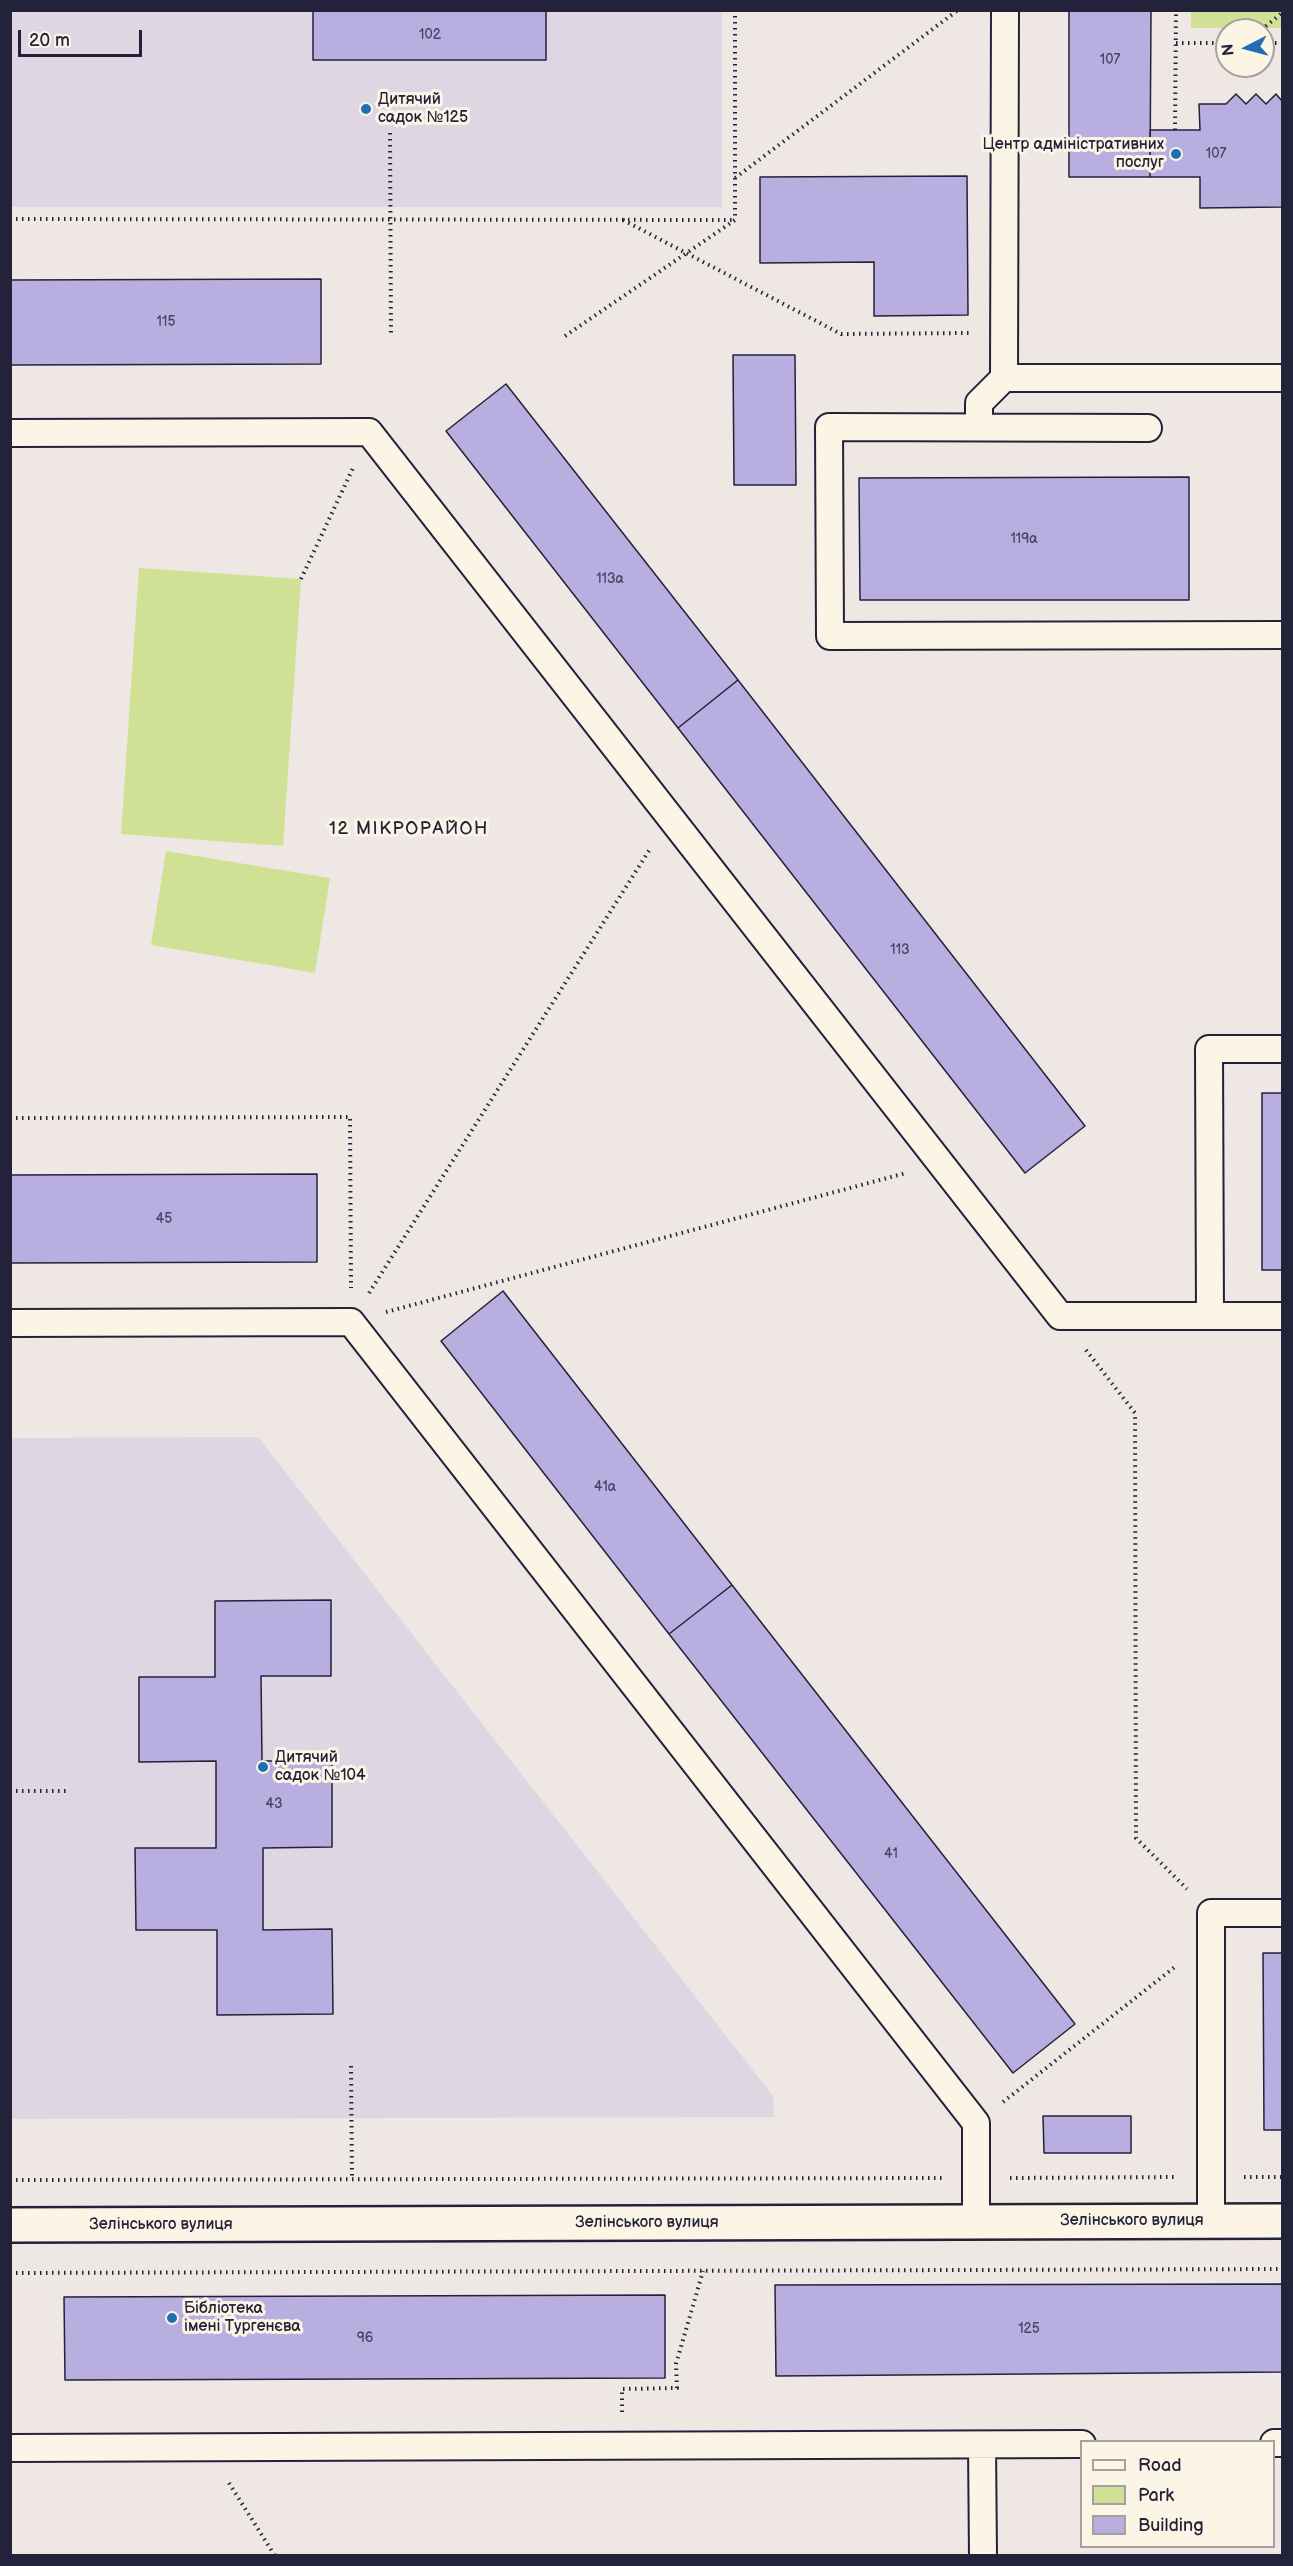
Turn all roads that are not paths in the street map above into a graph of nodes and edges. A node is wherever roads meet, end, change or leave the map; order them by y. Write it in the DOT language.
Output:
graph roads {
  1 [pos="1005,10"];
  2 [pos="1004,378"];
  3 [pos="1282,378"];
  4 [pos="979,427"];
  5 [pos="1148,428"];
  6 [pos="10,433"];
  7 [pos="1282,635"];
  8 [pos="1282,1049"];
  9 [pos="1210,1316"];
  10 [pos="1282,1316"];
  11 [pos="10,1323"];
  12 [pos="1282,1913"];
  13 [pos="1282,2220"];
  14 [pos="1211,2221"];
  15 [pos="976,2222"];
  16 [pos="10,2225"];
  17 [pos="1080,2444"];
  18 [pos="982,2445"];
  19 [pos="10,2448"];
  20 [pos="983,2556"];
  1 -- 2 [label="lane"];
  2 -- 3 [label="lane"];
  2 -- 4 [label="lane"];
  4 -- 5 [label="lane"];
  4 -- 7 [label="lane"];
  6 -- 9 [label="lane"];
  8 -- 9 [label="lane"];
  9 -- 10 [label="lane"];
  11 -- 15 [label="lane"];
  12 -- 14 [label="lane"];
  13 -- 14 [label="street, Зелінського вулиця"];
  14 -- 15 [label="street, Зелінського вулиця"];
  15 -- 16 [label="street, Зелінського вулиця"];
  17 -- 18 [label="lane"];
  18 -- 19 [label="lane"];
  18 -- 20 [label="lane"];
}
